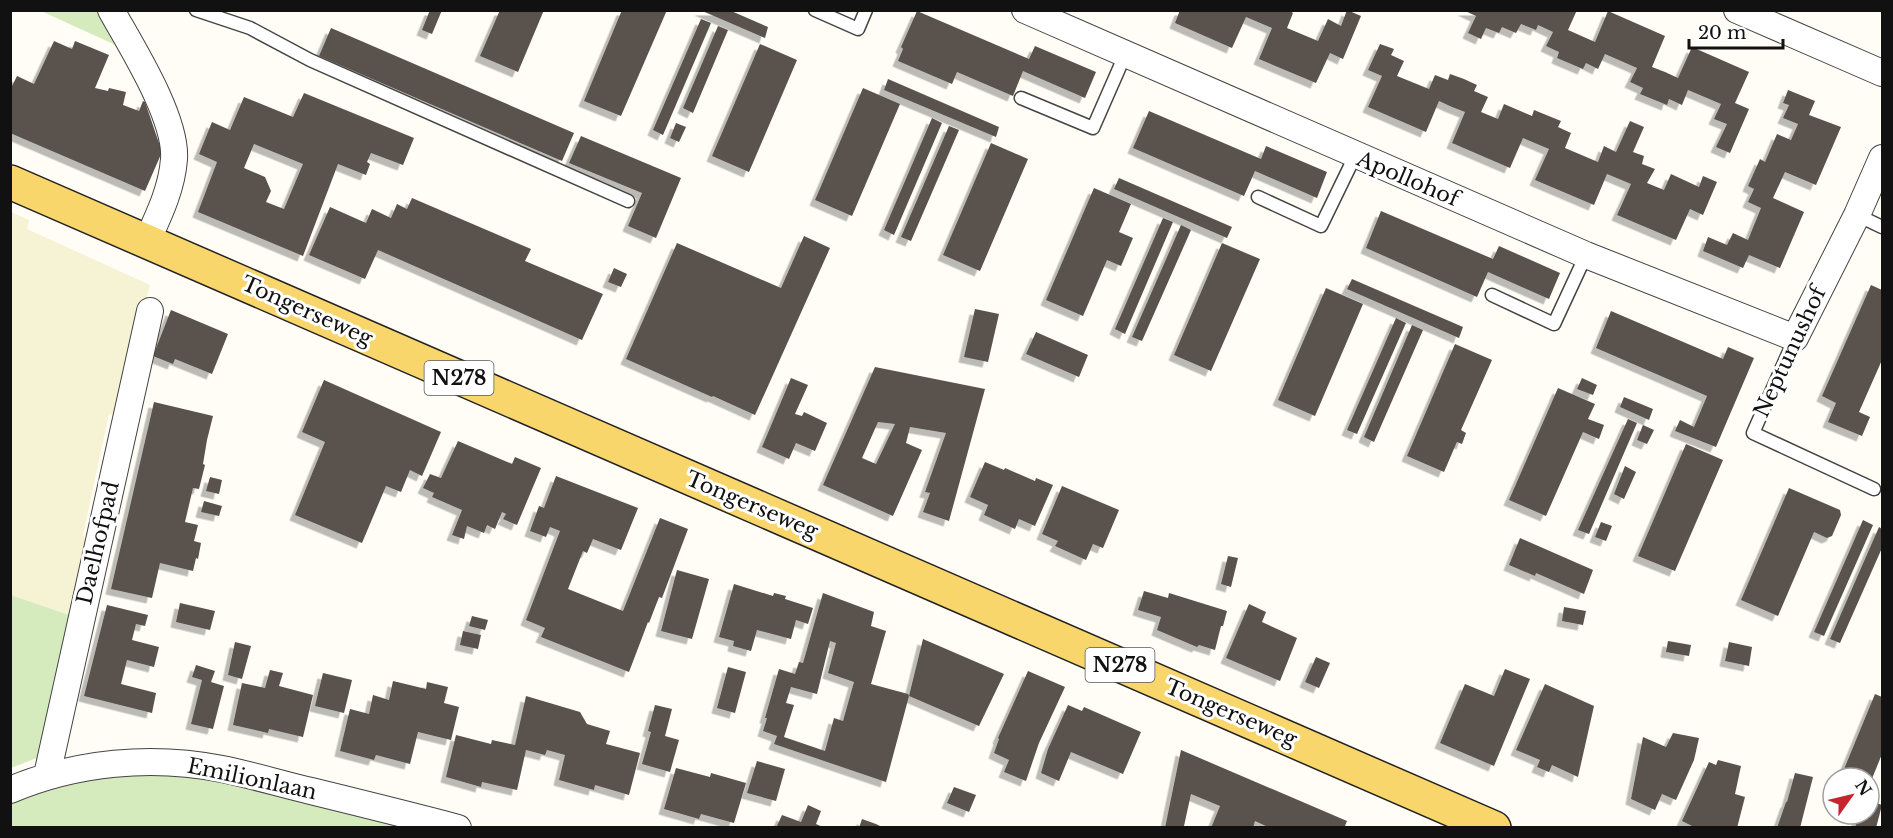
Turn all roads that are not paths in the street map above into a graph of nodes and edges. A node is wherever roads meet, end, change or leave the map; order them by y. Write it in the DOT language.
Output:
graph roads {
  1 [pos="111,10"];
  2 [pos="196,10"];
  3 [pos="815,10"];
  4 [pos="866,10"];
  5 [pos="1025,10"];
  6 [pos="1737,10"];
  7 [pos="1125,55"];
  8 [pos="1882,73"];
  9 [pos="1022,98"];
  10 [pos="1355,156"];
  11 [pos="1882,158"];
  12 [pos="10,182"];
  13 [pos="1258,197"];
  14 [pos="628,201"];
  15 [pos="1857,215"];
  16 [pos="1882,227"];
  17 [pos="147,242"];
  18 [pos="1586,255"];
  19 [pos="1492,295"];
  20 [pos="150,311"];
  21 [pos="1795,338"];
  22 [pos="1874,489"];
  23 [pos="47,775"];
  24 [pos="10,790"];
  25 [pos="458,828"];
  26 [pos="1494,828"];
  1 -- 17 [label="street"];
  2 -- 14 [label="lane"];
  3 -- 4 [label="lane"];
  5 -- 7 [label="street, Apollohof"];
  6 -- 8 [label="street"];
  7 -- 9 [label="lane"];
  7 -- 10 [label="street, Apollohof"];
  10 -- 13 [label="lane"];
  10 -- 18 [label="street, Apollohof"];
  11 -- 15 [label="street, Neptunushof"];
  12 -- 17 [label="main road, Tongerseweg / N278"];
  15 -- 16 [label="lane"];
  15 -- 21 [label="street, Neptunushof"];
  17 -- 26 [label="main road, Tongerseweg / N278"];
  18 -- 19 [label="lane"];
  18 -- 21 [label="street, Apollohof"];
  20 -- 23 [label="street, Daelhofpad"];
  21 -- 22 [label="lane, Neptunushof"];
  23 -- 24 [label="street, Emilionlaan"];
  23 -- 25 [label="street, Emilionlaan"];
}
